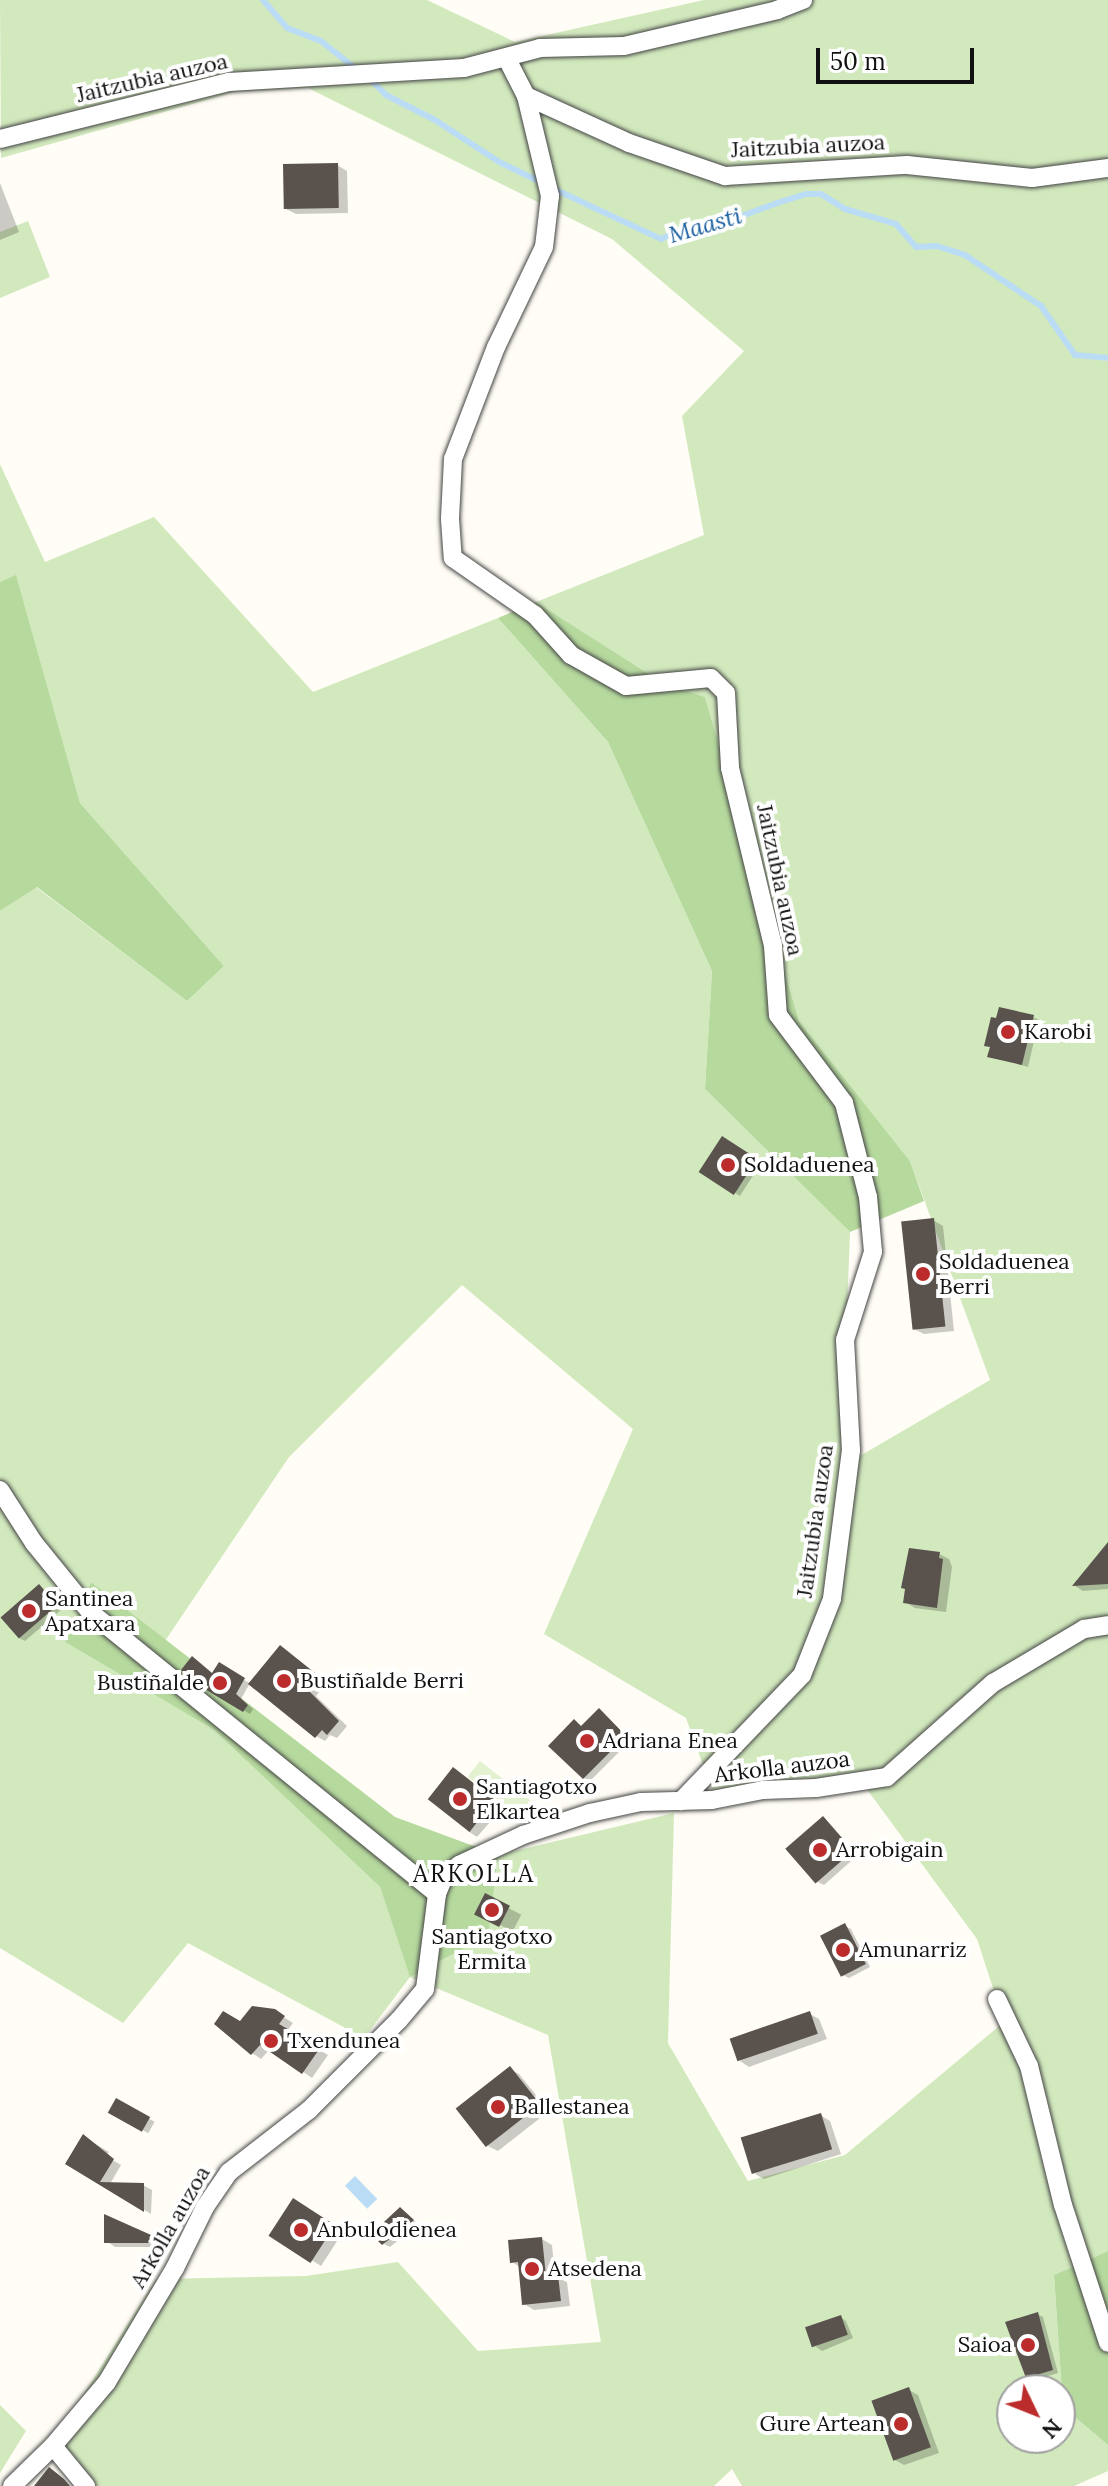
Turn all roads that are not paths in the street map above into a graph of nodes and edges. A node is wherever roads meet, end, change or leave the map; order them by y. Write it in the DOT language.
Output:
graph roads {
  1 [pos="803,0"];
  2 [pos="507,59"];
  3 [pos="526,96"];
  4 [pos="0,139"];
  5 [pos="1108,168"];
  6 [pos="0,1490"];
  7 [pos="1108,1625"];
  8 [pos="681,1801"];
  9 [pos="437,1894"];
  10 [pos="997,1999"];
  11 [pos="1108,2343"];
  12 [pos="53,2446"];
  13 [pos="12,2486"];
  14 [pos="86,2486"];
  1 -- 2 [label="street, Jaitzubia auzoa"];
  2 -- 3 [label="street, Jaitzubia auzoa"];
  2 -- 4 [label="street, Jaitzubia auzoa"];
  3 -- 5 [label="street, Jaitzubia auzoa"];
  3 -- 8 [label="street, Jaitzubia auzoa"];
  6 -- 9 [label="street"];
  7 -- 8 [label="street, Arkolla auzoa"];
  8 -- 9 [label="street, Arkolla auzoa"];
  9 -- 12 [label="street, Arkolla auzoa"];
  10 -- 11 [label="street"];
  12 -- 13 [label="street, Arkolla auzoa"];
  12 -- 14 [label="street"];
}
